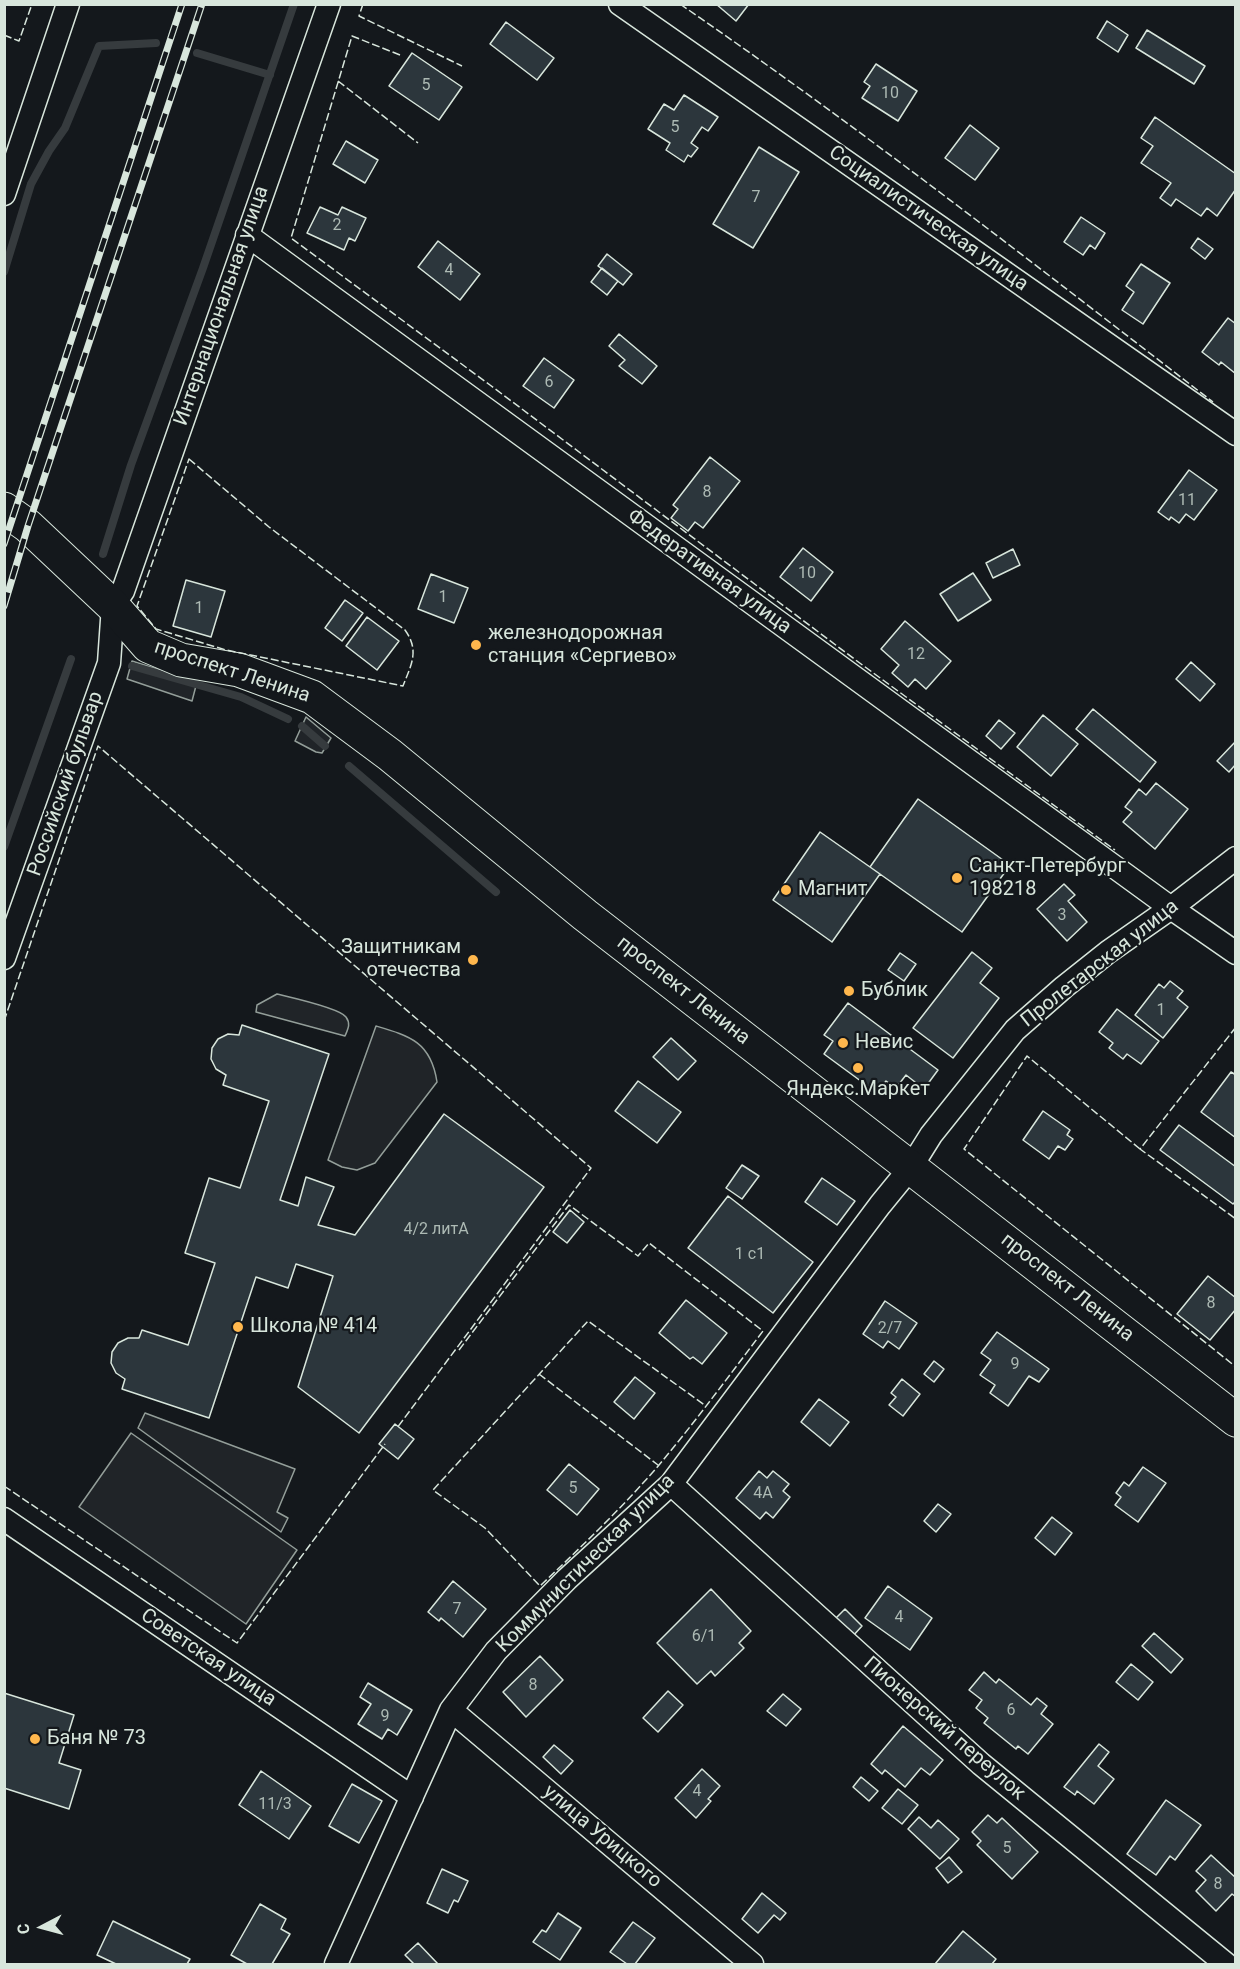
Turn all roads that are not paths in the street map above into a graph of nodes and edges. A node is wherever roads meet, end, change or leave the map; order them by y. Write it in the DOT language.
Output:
graph roads {
  1 [pos="68,4"];
  2 [pos="329,4"];
  3 [pos="620,4"];
  4 [pos="4,194"];
  5 [pos="247,235"];
  6 [pos="1236,434"];
  7 [pos="4,509"];
  8 [pos="112,606"];
  9 [pos="1236,858"];
  10 [pos="1171,908"];
  11 [pos="1236,953"];
  12 [pos="4,958"];
  13 [pos="911,1167"];
  14 [pos="1236,1420"];
  15 [pos="671,1484"];
  16 [pos="4,1519"];
  17 [pos="452,1710"];
  18 [pos="412,1797"];
  19 [pos="336,1965"];
  20 [pos="752,1965"];
  21 [pos="1226,1965"];
  1 -- 4 [label="street"];
  2 -- 5 [label="street, Интернациональная улица"];
  3 -- 6 [label="street, Социалистическая улица"];
  5 -- 8 [label="street, Интернациональная улица"];
  5 -- 10 [label="street, Федеративная улица"];
  7 -- 8 [label="street, проспект Ленина"];
  8 -- 12 [label="street, Российский бульвар"];
  8 -- 13 [label="street, проспект Ленина"];
  9 -- 10 [label="street, Пролетарская улица"];
  10 -- 11 [label="street, Федеративная улица"];
  10 -- 13 [label="street, Пролетарская улица"];
  13 -- 14 [label="street, проспект Ленина"];
  13 -- 15 [label="street, Коммунистическая улица"];
  15 -- 17 [label="street, Коммунистическая улица"];
  15 -- 21 [label="street, Пионерский переулок"];
  16 -- 18 [label="street, Советская улица"];
  17 -- 18 [label="street, Коммунистическая улица"];
  17 -- 20 [label="street, улица Урицкого"];
  18 -- 19 [label="street, Коммунистическая улица"];
}
